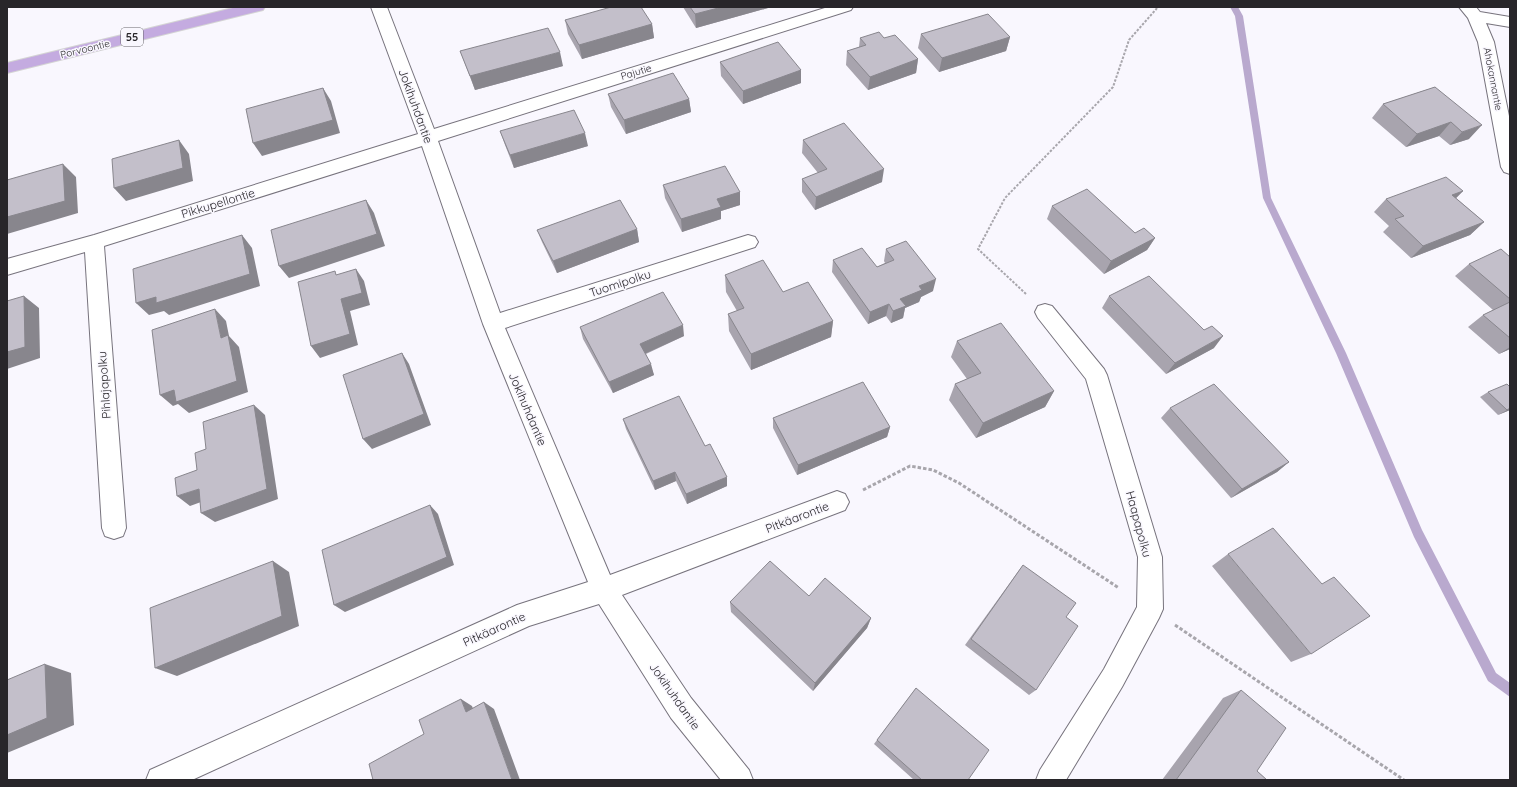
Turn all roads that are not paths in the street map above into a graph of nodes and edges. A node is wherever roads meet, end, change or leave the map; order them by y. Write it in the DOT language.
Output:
graph roads {
  1 [pos="257,7"];
  2 [pos="379,7"];
  3 [pos="845,7"];
  4 [pos="1471,12"];
  5 [pos="1510,22"];
  6 [pos="7,68"];
  7 [pos="428,138"];
  8 [pos="1510,167"];
  9 [pos="94,242"];
  10 [pos="748,242"];
  11 [pos="7,267"];
  12 [pos="1045,312"];
  13 [pos="493,324"];
  14 [pos="837,502"];
  15 [pos="114,528"];
  16 [pos="604,590"];
  17 [pos="160,780"];
  18 [pos="739,780"];
  19 [pos="1050,780"];
  1 -- 6 [label="main road, Porvoontie / 55"];
  2 -- 7 [label="street, Jokihuhdantie"];
  3 -- 7 [label="street, Pajutie"];
  4 -- 5 [label="street, Ahokannantie"];
  4 -- 8 [label="street, Ahokannantie"];
  7 -- 9 [label="street, Pikkupellontie"];
  7 -- 13 [label="street, Jokihuhdantie"];
  9 -- 11 [label="street, Pikkupellontie"];
  9 -- 15 [label="street, Pihlajapolku"];
  10 -- 13 [label="street, Tuomipolku"];
  12 -- 19 [label="street, Haapapolku"];
  13 -- 16 [label="street, Jokihuhdantie"];
  14 -- 16 [label="street, Pitkäarontie"];
  16 -- 17 [label="street, Pitkäarontie"];
  16 -- 18 [label="street, Jokihuhdantie"];
}
